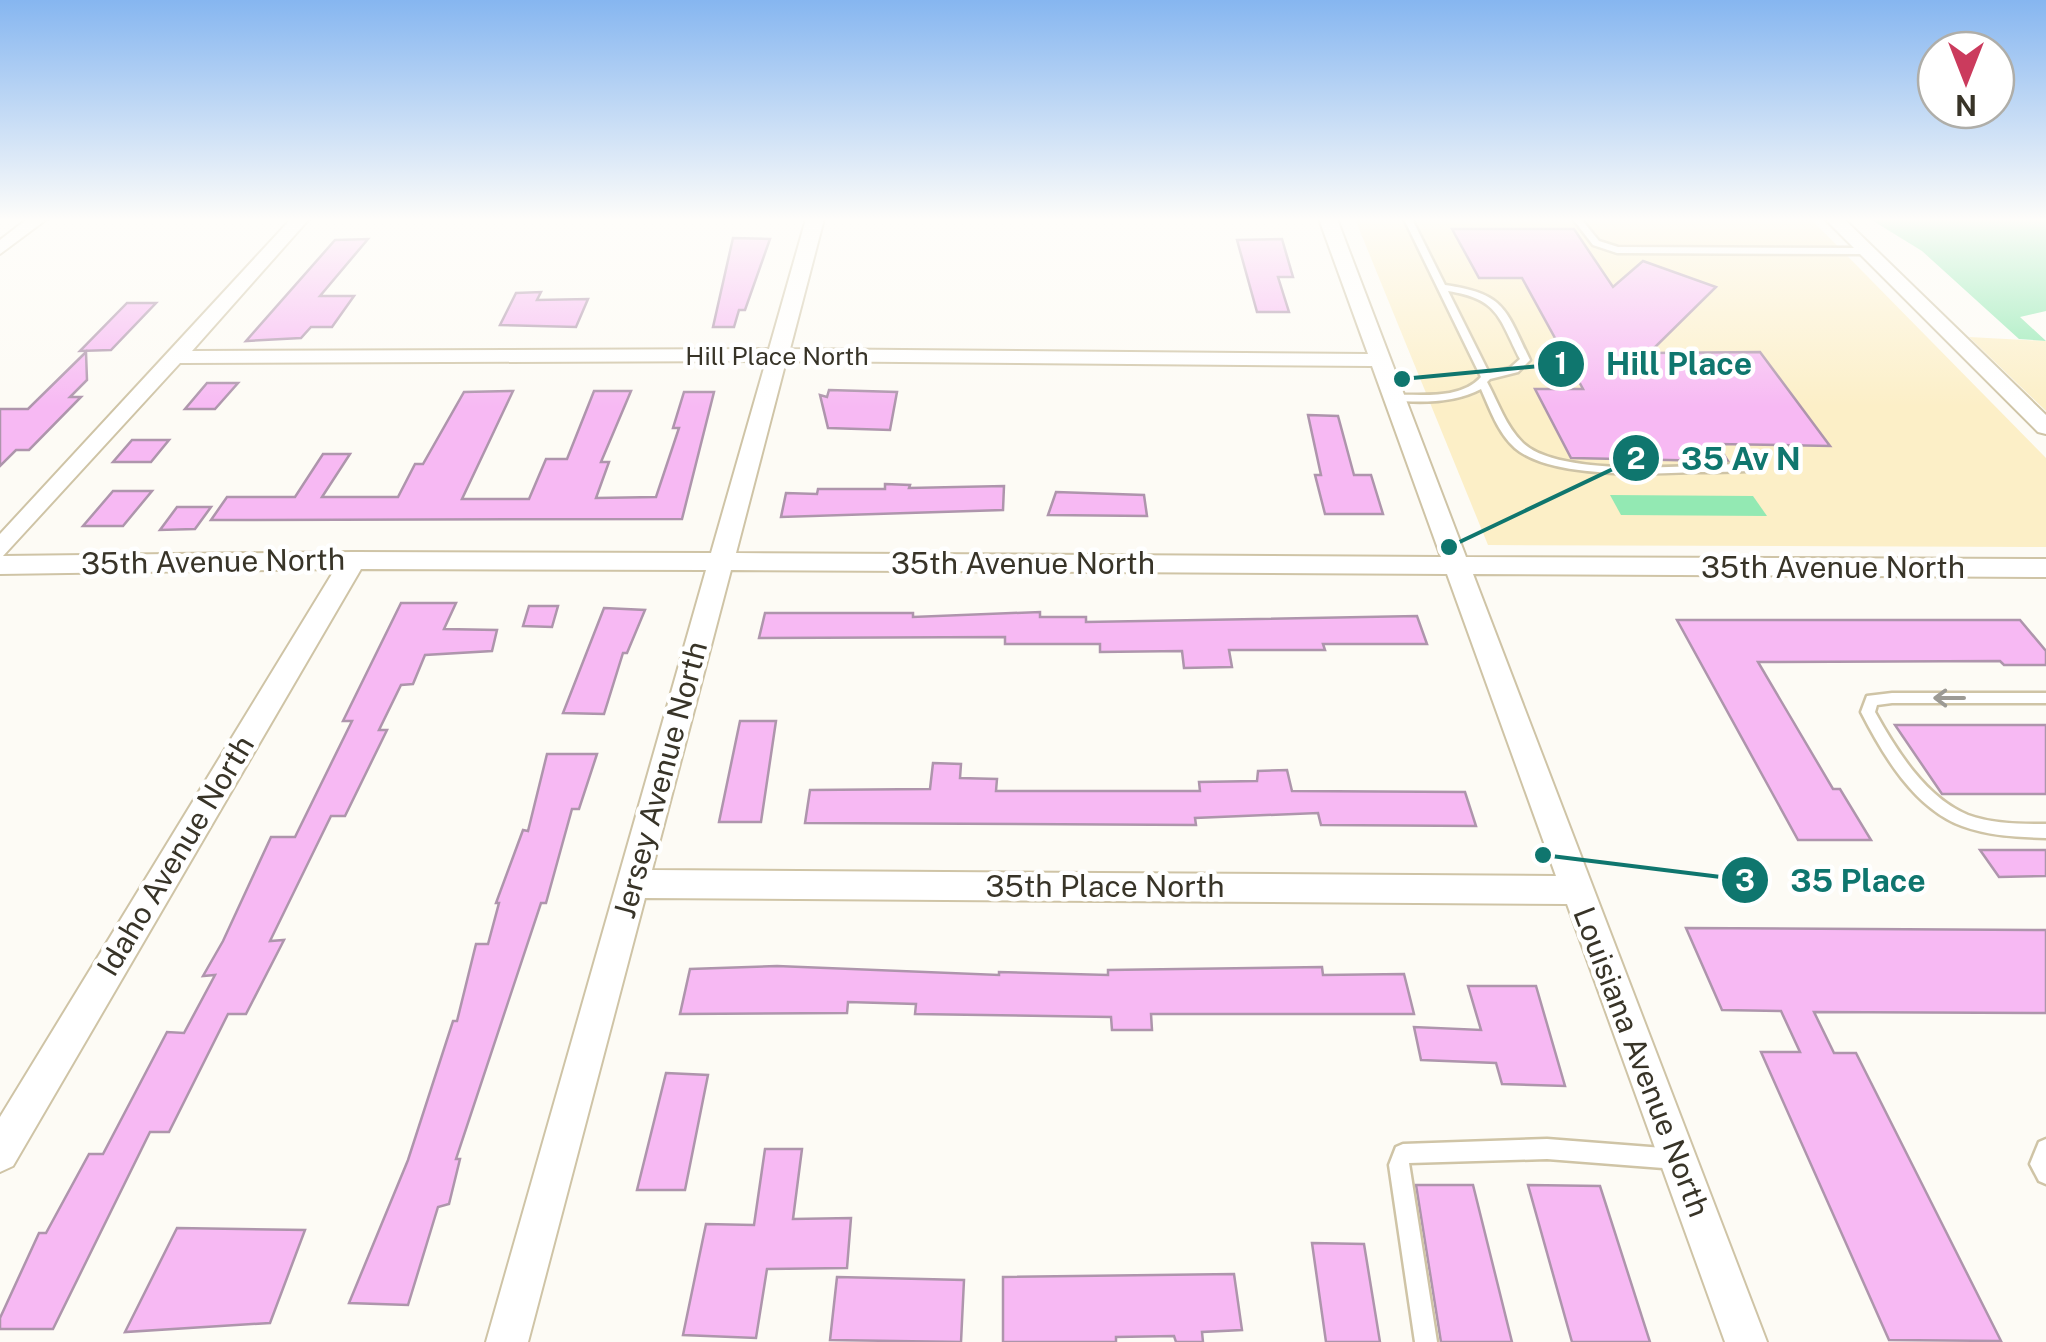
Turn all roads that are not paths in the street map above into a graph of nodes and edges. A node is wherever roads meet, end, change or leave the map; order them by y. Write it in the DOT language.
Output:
graph roads {
  1 [pos="243,282"];
  2 [pos="798,282"];
  3 [pos="1352,282"];
  4 [pos="1438,282"];
  5 [pos="1897,282"];
  6 [pos="1441,287"];
  7 [pos="778,355"];
  8 [pos="174,358"];
  9 [pos="1381,360"];
  10 [pos="1484,380"];
  11 [pos="1395,398"];
  12 [pos="2046,427"];
  13 [pos="1754,467"];
  14 [pos="0,549"];
  15 [pos="353,560"];
  16 [pos="721,562"];
  17 [pos="0,565"];
  18 [pos="1460,568"];
  19 [pos="2046,568"];
  20 [pos="2046,698"];
  21 [pos="2046,830"];
  22 [pos="632,884"];
  23 [pos="1576,890"];
  24 [pos="2046,1149"];
  25 [pos="0,1153"];
  26 [pos="1677,1159"];
  27 [pos="2046,1174"];
  28 [pos="507,1342"];
  29 [pos="1426,1342"];
  30 [pos="1746,1342"];
  1 -- 8 [label="street"];
  2 -- 7 [label="street, Jersey Avenue North"];
  3 -- 9 [label="street, Louisiana Avenue North"];
  4 -- 6 [label="lane"];
  5 -- 12 [label="street"];
  6 -- 10 [label="lane"];
  6 -- 10 [label="lane"];
  7 -- 8 [label="street, Hill Place North"];
  7 -- 9 [label="street, Hill Place North"];
  7 -- 16 [label="street, Jersey Avenue North"];
  8 -- 14 [label="street"];
  9 -- 11 [label="street, Louisiana Avenue North"];
  10 -- 11 [label="lane"];
  10 -- 13 [label="lane"];
  11 -- 18 [label="street, Louisiana Avenue North"];
  15 -- 16 [label="street, 35th Avenue North"];
  15 -- 17 [label="street, 35th Avenue North"];
  15 -- 25 [label="street, Idaho Avenue North"];
  16 -- 18 [label="street, 35th Avenue North"];
  16 -- 22 [label="street, Jersey Avenue North"];
  18 -- 19 [label="street, 35th Avenue North"];
  18 -- 23 [label="street, Louisiana Avenue North"];
  20 -- 21 [label="lane, one-way"];
  22 -- 23 [label="street, 35th Place North"];
  22 -- 28 [label="street, Jersey Avenue North"];
  23 -- 26 [label="street, Louisiana Avenue North"];
  24 -- 27 [label="lane"];
  26 -- 29 [label="lane"];
  26 -- 30 [label="street, Louisiana Avenue North"];
}
